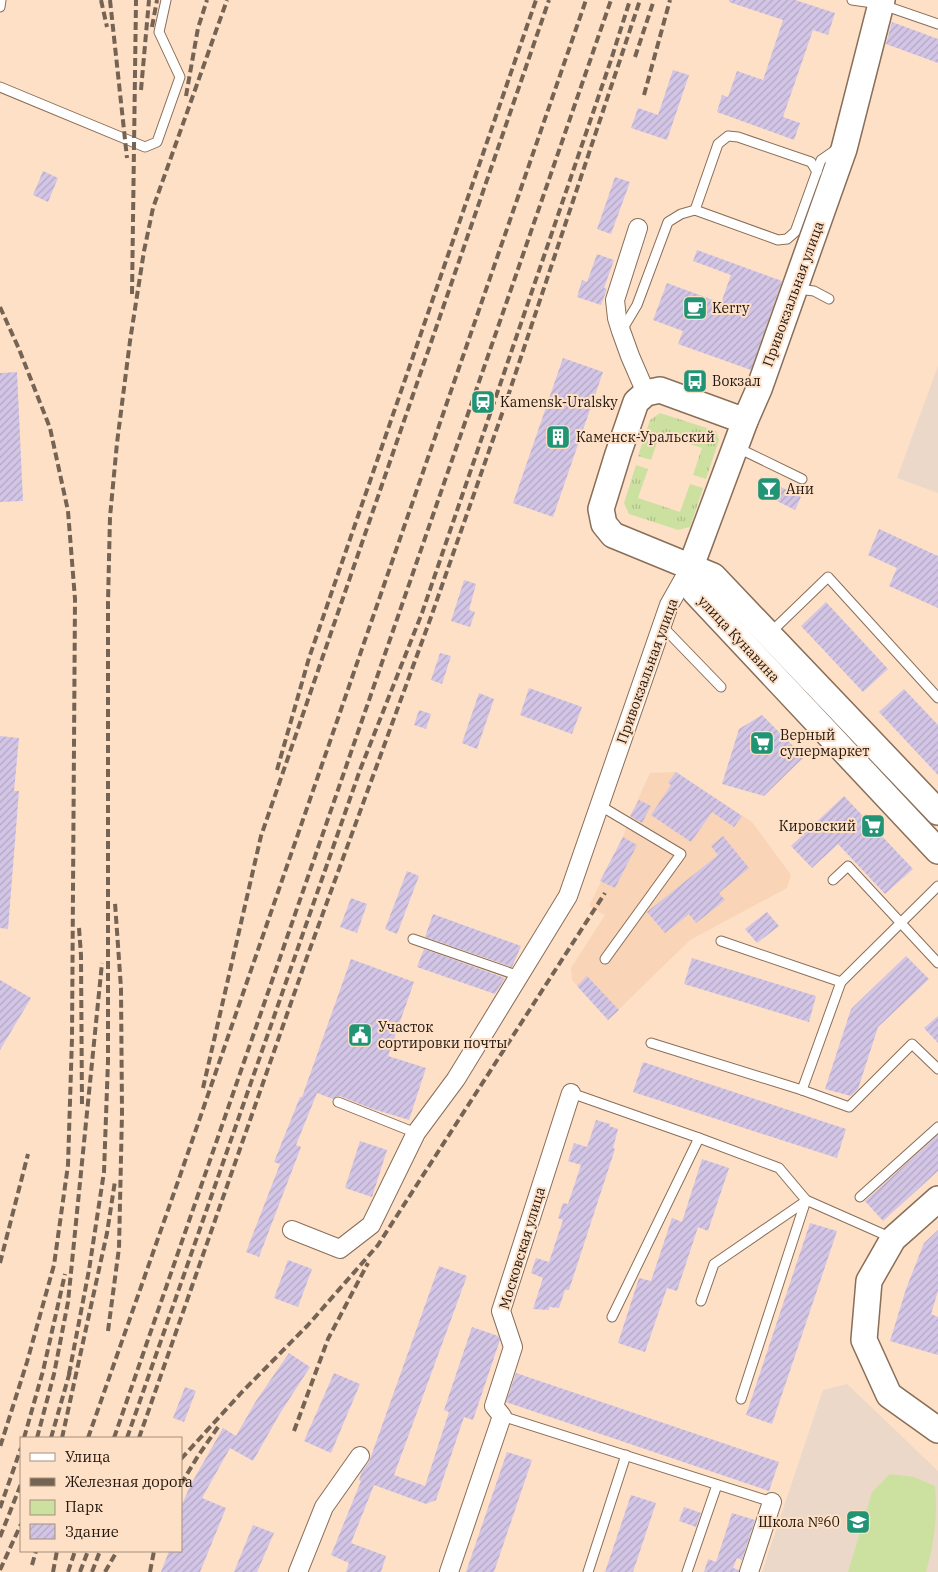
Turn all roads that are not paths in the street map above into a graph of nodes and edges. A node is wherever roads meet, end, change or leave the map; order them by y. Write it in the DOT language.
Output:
graph roads {
  1 [pos="1,0"];
  2 [pos="166,0"];
  3 [pos="852,0"];
  4 [pos="881,2"];
  5 [pos="0,7"];
  6 [pos="938,24"];
  7 [pos="0,87"];
  8 [pos="844,149"];
  9 [pos="817,172"];
  10 [pos="695,210"];
  11 [pos="638,228"];
  12 [pos="795,289"];
  13 [pos="829,299"];
  14 [pos="622,331"];
  15 [pos="646,393"];
  16 [pos="745,421"];
  17 [pos="735,447"];
  18 [pos="802,479"];
  19 [pos="691,566"];
  20 [pos="662,626"];
  21 [pos="770,634"];
  22 [pos="721,687"];
  23 [pos="938,698"];
  24 [pos="599,805"];
  25 [pos="938,812"];
  26 [pos="938,851"];
  27 [pos="833,880"];
  28 [pos="938,886"];
  29 [pos="900,923"];
  30 [pos="413,939"];
  31 [pos="721,942"];
  32 [pos="605,959"];
  33 [pos="938,963"];
  34 [pos="519,976"];
  35 [pos="840,982"];
  36 [pos="651,1042"];
  37 [pos="938,1069"];
  38 [pos="802,1090"];
  39 [pos="571,1094"];
  40 [pos="338,1102"];
  41 [pos="938,1127"];
  42 [pos="416,1133"];
  43 [pos="700,1138"];
  44 [pos="860,1197"];
  45 [pos="806,1200"];
  46 [pos="938,1200"];
  47 [pos="292,1230"];
  48 [pos="893,1238"];
  49 [pos="701,1301"];
  50 [pos="612,1317"];
  51 [pos="741,1398"];
  52 [pos="502,1416"];
  53 [pos="935,1425"];
  54 [pos="626,1455"];
  55 [pos="360,1456"];
  56 [pos="717,1485"];
  57 [pos="772,1502"];
  58 [pos="298,1572"];
  59 [pos="448,1572"];
  60 [pos="588,1572"];
  61 [pos="687,1572"];
  62 [pos="749,1572"];
  1 -- 5 [label="lane"];
  2 -- 7 [label="lane"];
  3 -- 4 [label="lane"];
  4 -- 6 [label="lane"];
  4 -- 8 [label="street, Привокзальная улица"];
  8 -- 9 [label="lane"];
  8 -- 12 [label="street, Привокзальная улица"];
  9 -- 10 [label="lane"];
  9 -- 10 [label="lane"];
  10 -- 14 [label="lane"];
  11 -- 14 [label="street"];
  12 -- 13 [label="lane"];
  12 -- 16 [label="street, Привокзальная улица"];
  14 -- 15 [label="street"];
  15 -- 16 [label="street"];
  15 -- 19 [label="street"];
  16 -- 17 [label="street, Привокзальная улица"];
  17 -- 18 [label="lane"];
  17 -- 19 [label="street, Привокзальная улица"];
  19 -- 20 [label="street, Привокзальная улица"];
  19 -- 21 [label="street, улица Кунавина"];
  19 -- 26 [label="street, улица Кунавина"];
  20 -- 22 [label="lane"];
  20 -- 24 [label="street, Привокзальная улица"];
  21 -- 23 [label="lane"];
  21 -- 25 [label="street, улица Кунавина"];
  24 -- 32 [label="lane"];
  24 -- 34 [label="street, Привокзальная улица"];
  27 -- 29 [label="lane"];
  28 -- 29 [label="lane"];
  29 -- 33 [label="lane"];
  29 -- 35 [label="lane"];
  30 -- 34 [label="lane"];
  31 -- 35 [label="lane"];
  34 -- 42 [label="street, Привокзальная улица"];
  35 -- 38 [label="lane"];
  36 -- 38 [label="lane"];
  37 -- 38 [label="lane"];
  39 -- 43 [label="lane"];
  39 -- 52 [label="street, Московская улица"];
  40 -- 42 [label="lane"];
  41 -- 44 [label="lane"];
  42 -- 47 [label="street, Привокзальная улица"];
  43 -- 45 [label="lane"];
  43 -- 50 [label="lane"];
  45 -- 48 [label="lane"];
  45 -- 49 [label="lane"];
  45 -- 51 [label="lane"];
  46 -- 48 [label="street"];
  48 -- 53 [label="street"];
  52 -- 54 [label="lane"];
  52 -- 59 [label="street"];
  54 -- 56 [label="lane"];
  54 -- 60 [label="lane"];
  55 -- 58 [label="street"];
  56 -- 57 [label="lane"];
  56 -- 61 [label="lane"];
  57 -- 62 [label="street"];
}
